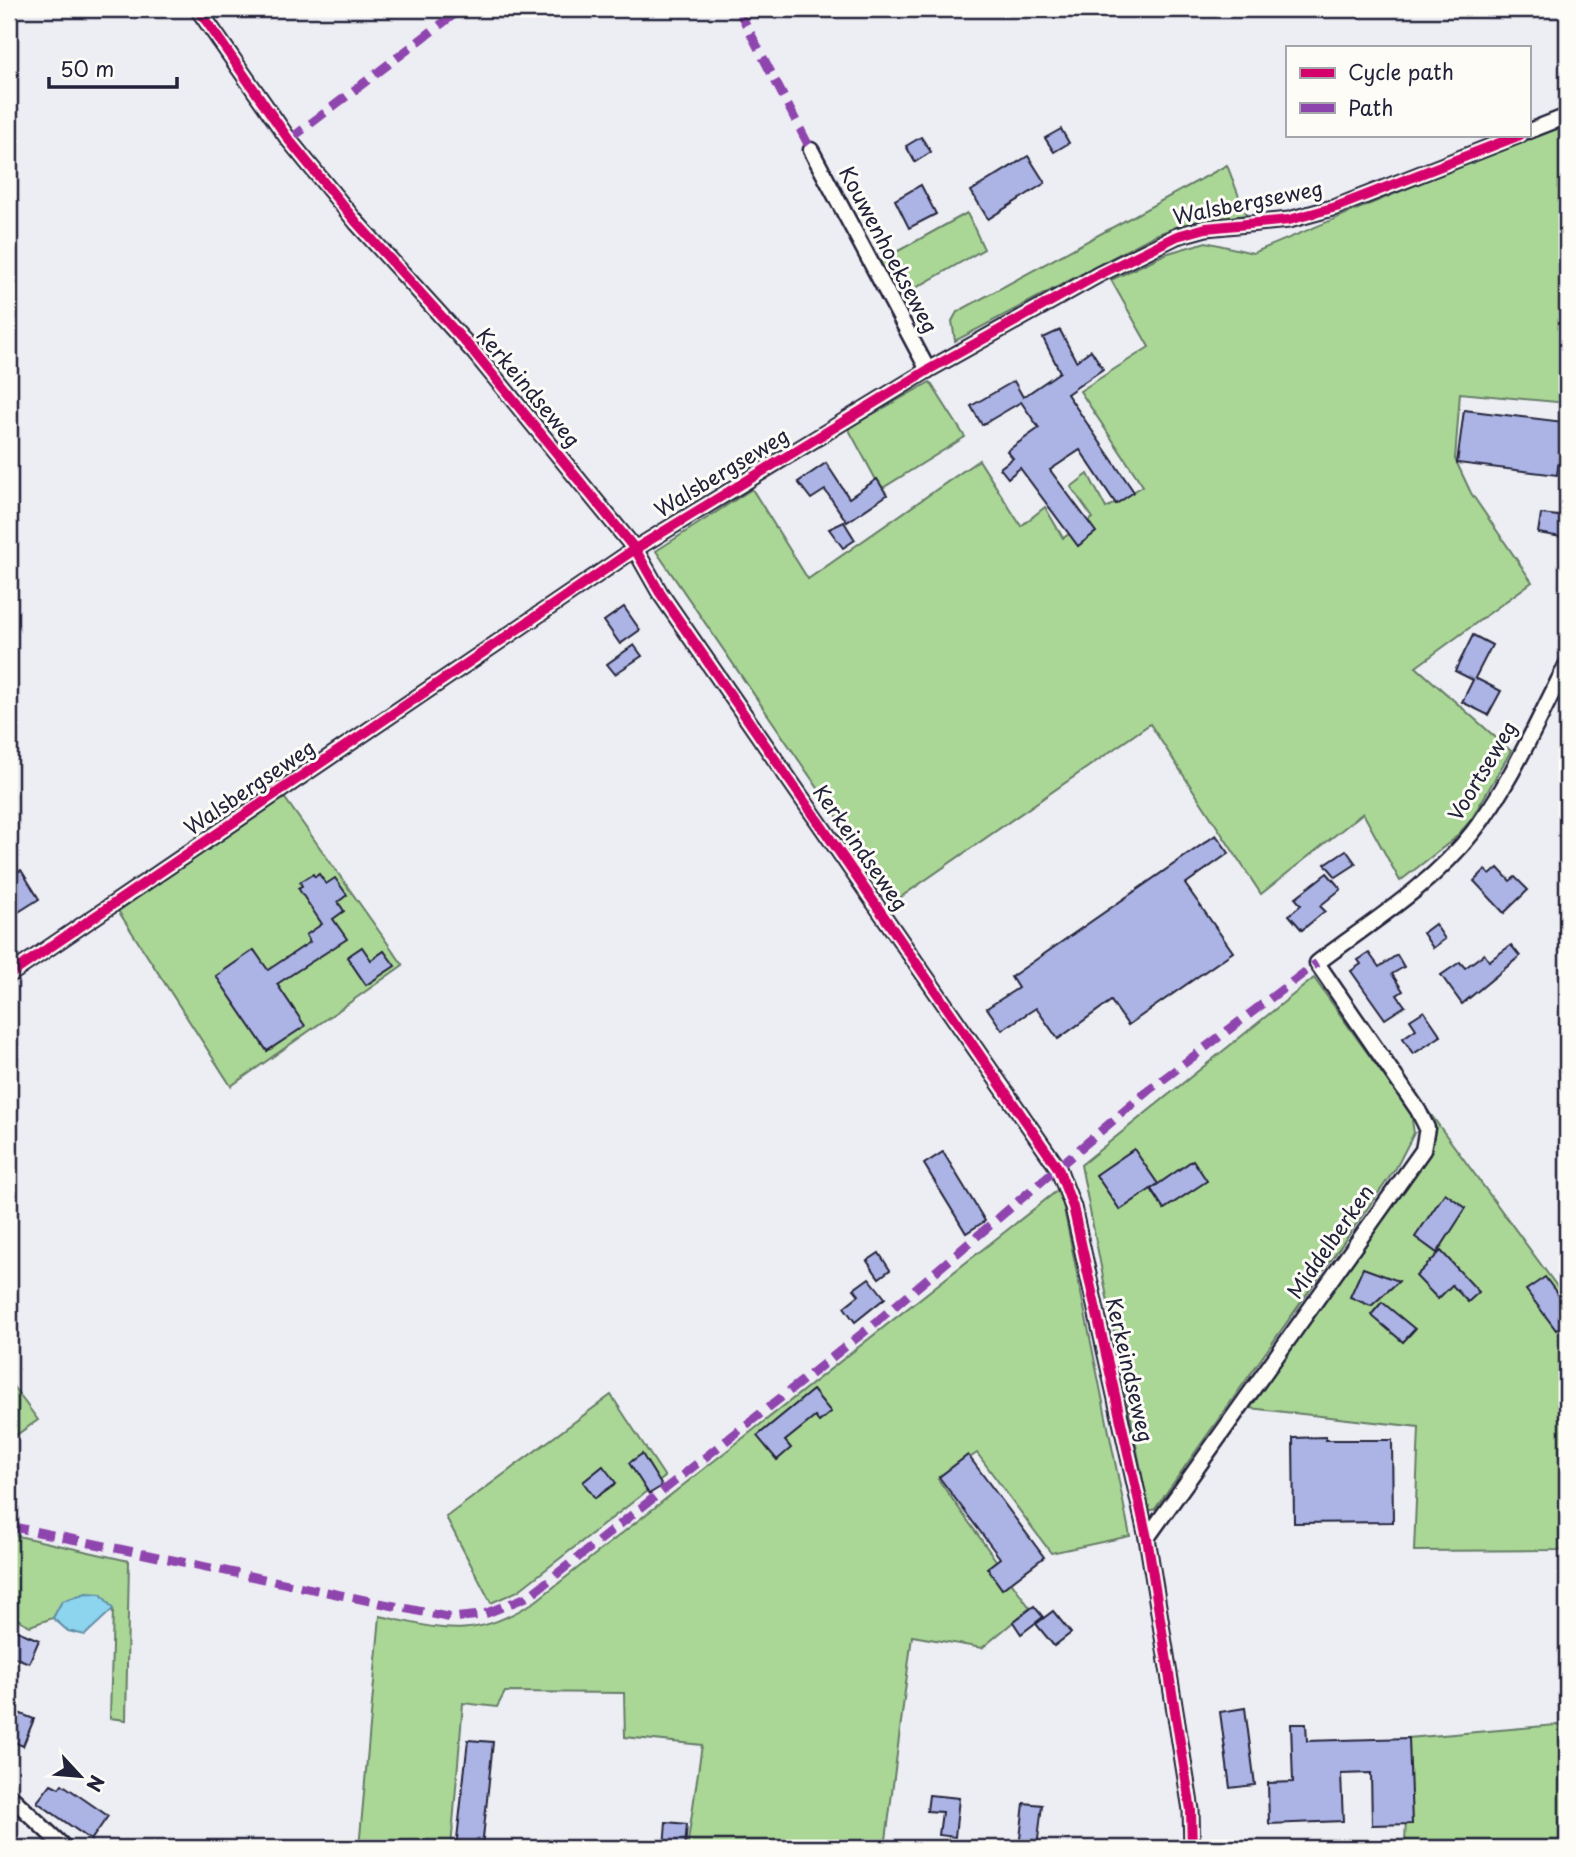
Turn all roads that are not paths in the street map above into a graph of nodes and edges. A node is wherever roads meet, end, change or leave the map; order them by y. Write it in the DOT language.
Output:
graph roads {
  1 [pos="198,9"];
  2 [pos="1567,116"];
  3 [pos="1530,131"];
  4 [pos="1517,136"];
  5 [pos="811,150"];
  6 [pos="928,370"];
  7 [pos="635,549"];
  8 [pos="1567,664"];
  9 [pos="1317,963"];
  10 [pos="9,975"];
  11 [pos="1147,1538"];
  12 [pos="9,1795"];
  13 [pos="65,1848"];
  14 [pos="1192,1848"];
  1 -- 7 [label="street, Kerkeindseweg"];
  2 -- 3 [label="street"];
  4 -- 6 [label="street, Walsbergseweg"];
  5 -- 6 [label="street, Kouwenhoekseweg"];
  6 -- 7 [label="street, Walsbergseweg"];
  7 -- 10 [label="street, Walsbergseweg"];
  7 -- 11 [label="street, Kerkeindseweg"];
  8 -- 9 [label="street, Voortseweg"];
  9 -- 11 [label="street, Middelberken"];
  11 -- 14 [label="street, Kerkeindseweg"];
  12 -- 13 [label="street"];
}
